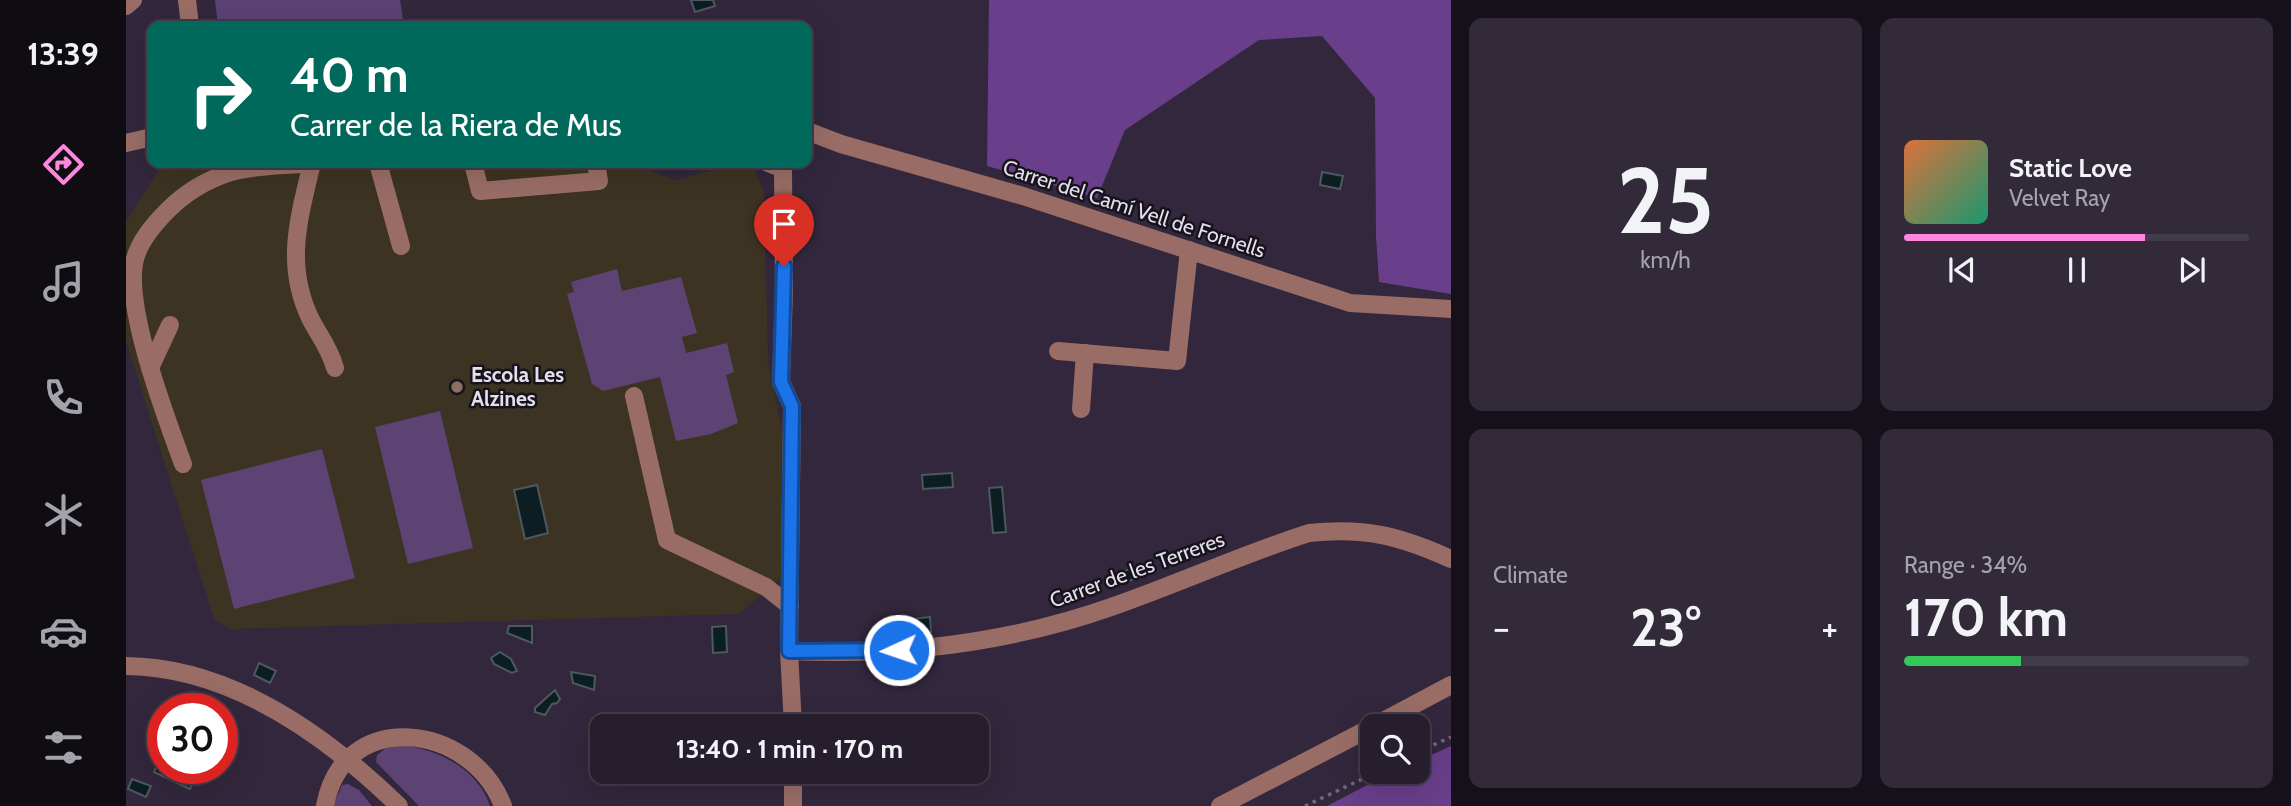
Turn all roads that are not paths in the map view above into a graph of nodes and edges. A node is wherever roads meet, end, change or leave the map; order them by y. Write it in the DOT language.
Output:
graph roads {
  1 [pos="133,0"];
  2 [pos="187,0"];
  3 [pos="126,6"];
  4 [pos="189,21"];
  5 [pos="812,133"];
  6 [pos="147,138"];
  7 [pos="126,143"];
  8 [pos="264,168"];
  9 [pos="310,168"];
  10 [pos="379,168"];
  11 [pos="474,168"];
  12 [pos="597,168"];
  13 [pos="780,168"];
  14 [pos="401,246"];
  15 [pos="1189,250"];
  16 [pos="1451,309"];
  17 [pos="170,325"];
  18 [pos="1058,351"];
  19 [pos="1085,353"];
  20 [pos="150,368"];
  21 [pos="335,368"];
  22 [pos="634,396"];
  23 [pos="1081,410"];
  24 [pos="183,464"];
  25 [pos="1451,559"];
  26 [pos="790,606"];
  27 [pos="789,651"];
  28 [pos="126,666"];
  29 [pos="1451,685"];
  30 [pos="792,714"];
  31 [pos="1397,714"];
  32 [pos="1360,734"];
  33 [pos="347,760"];
  34 [pos="793,784"];
  35 [pos="325,806"];
  36 [pos="399,806"];
  37 [pos="503,806"];
  38 [pos="793,806"];
  39 [pos="1220,806"];
  1 -- 3 [label="street"];
  2 -- 4 [label="street"];
  5 -- 15 [label="street, Carrer del Camí Vell de Fornells"];
  6 -- 7 [label="street"];
  8 -- 20 [label="street"];
  9 -- 21 [label="street"];
  10 -- 14 [label="street"];
  11 -- 12 [label="street"];
  13 -- 26 [label="street"];
  15 -- 16 [label="street, Carrer del Camí Vell de Fornells"];
  15 -- 19 [label="street"];
  17 -- 20 [label="street"];
  18 -- 19 [label="street"];
  19 -- 23 [label="street"];
  20 -- 24 [label="street"];
  22 -- 26 [label="street"];
  25 -- 27 [label="street, Carrer de les Terreres"];
  26 -- 27 [label="street"];
  27 -- 30 [label="street"];
  28 -- 33 [label="street"];
  29 -- 31 [label="street"];
  32 -- 39 [label="street"];
  33 -- 35 [label="street"];
  33 -- 36 [label="street"];
  33 -- 37 [label="street"];
  34 -- 38 [label="street"];
}
